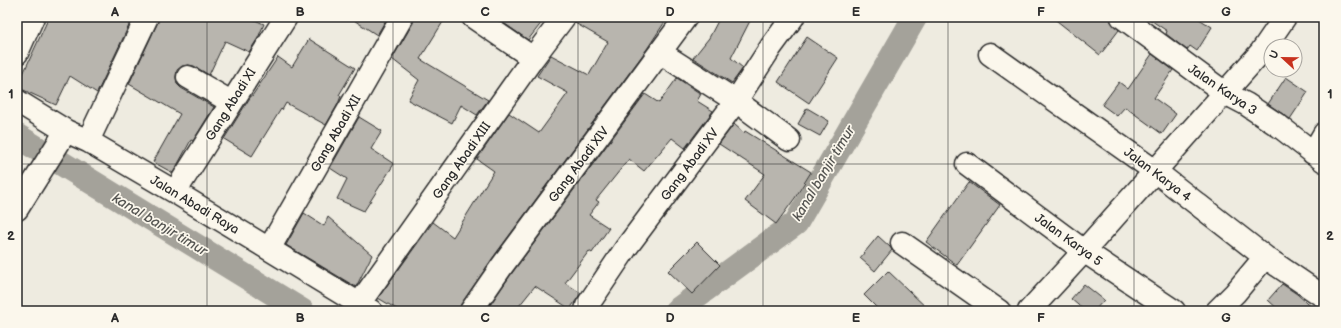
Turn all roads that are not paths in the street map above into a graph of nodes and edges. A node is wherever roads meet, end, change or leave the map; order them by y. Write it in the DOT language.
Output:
graph roads {
  1 [pos="33,17"];
  2 [pos="147,17"];
  3 [pos="286,17"];
  4 [pos="402,17"];
  5 [pos="473,17"];
  6 [pos="564,17"];
  7 [pos="686,17"];
  8 [pos="793,17"];
  9 [pos="1122,17"];
  10 [pos="1285,17"];
  11 [pos="17,53"];
  12 [pos="661,53"];
  13 [pos="990,54"];
  14 [pos="534,58"];
  15 [pos="188,77"];
  16 [pos="1225,93"];
  17 [pos="17,101"];
  18 [pos="736,101"];
  19 [pos="231,102"];
  20 [pos="1324,134"];
  21 [pos="61,140"];
  22 [pos="789,140"];
  23 [pos="88,141"];
  24 [pos="1319,157"];
  25 [pos="967,164"];
  26 [pos="1155,171"];
  27 [pos="175,192"];
  28 [pos="17,208"];
  29 [pos="902,243"];
  30 [pos="269,249"];
  31 [pos="1084,251"];
  32 [pos="1265,257"];
  33 [pos="1324,297"];
  34 [pos="365,307"];
  35 [pos="471,311"];
  36 [pos="586,311"];
  37 [pos="999,311"];
  38 [pos="1029,311"];
  39 [pos="1174,311"];
  40 [pos="1217,311"];
  1 -- 11 [label="street"];
  2 -- 23 [label="street"];
  3 -- 19 [label="street, Gang Abadi XI"];
  4 -- 30 [label="street, Gang Abadi XII"];
  5 -- 14 [label="street"];
  6 -- 14 [label="street, Gang Abadi XIII"];
  7 -- 12 [label="street, Gang Abadi XIV"];
  8 -- 18 [label="street, Gang Abadi XV"];
  9 -- 16 [label="street, Jalan Karya 3"];
  10 -- 16 [label="street"];
  12 -- 18 [label="street"];
  12 -- 35 [label="street, Gang Abadi XIV"];
  13 -- 26 [label="street, Jalan Karya 4"];
  14 -- 34 [label="street, Gang Abadi XIII"];
  15 -- 19 [label="street"];
  16 -- 24 [label="street, Jalan Karya 3"];
  16 -- 26 [label="street"];
  17 -- 21 [label="street, Jalan Abadi Raya"];
  18 -- 22 [label="street"];
  18 -- 36 [label="street, Gang Abadi XV"];
  19 -- 27 [label="street, Gang Abadi XI"];
  20 -- 24 [label="street"];
  21 -- 23 [label="street, Jalan Abadi Raya"];
  21 -- 28 [label="street"];
  23 -- 27 [label="street, Jalan Abadi Raya"];
  25 -- 31 [label="street, Jalan Karya 5"];
  26 -- 31 [label="street"];
  26 -- 32 [label="street, Jalan Karya 4"];
  27 -- 30 [label="street, Jalan Abadi Raya"];
  29 -- 37 [label="street"];
  30 -- 34 [label="street, Jalan Abadi Raya"];
  31 -- 38 [label="street"];
  31 -- 39 [label="street, Jalan Karya 5"];
  32 -- 33 [label="street, Jalan Karya 4"];
  32 -- 40 [label="street"];
}
